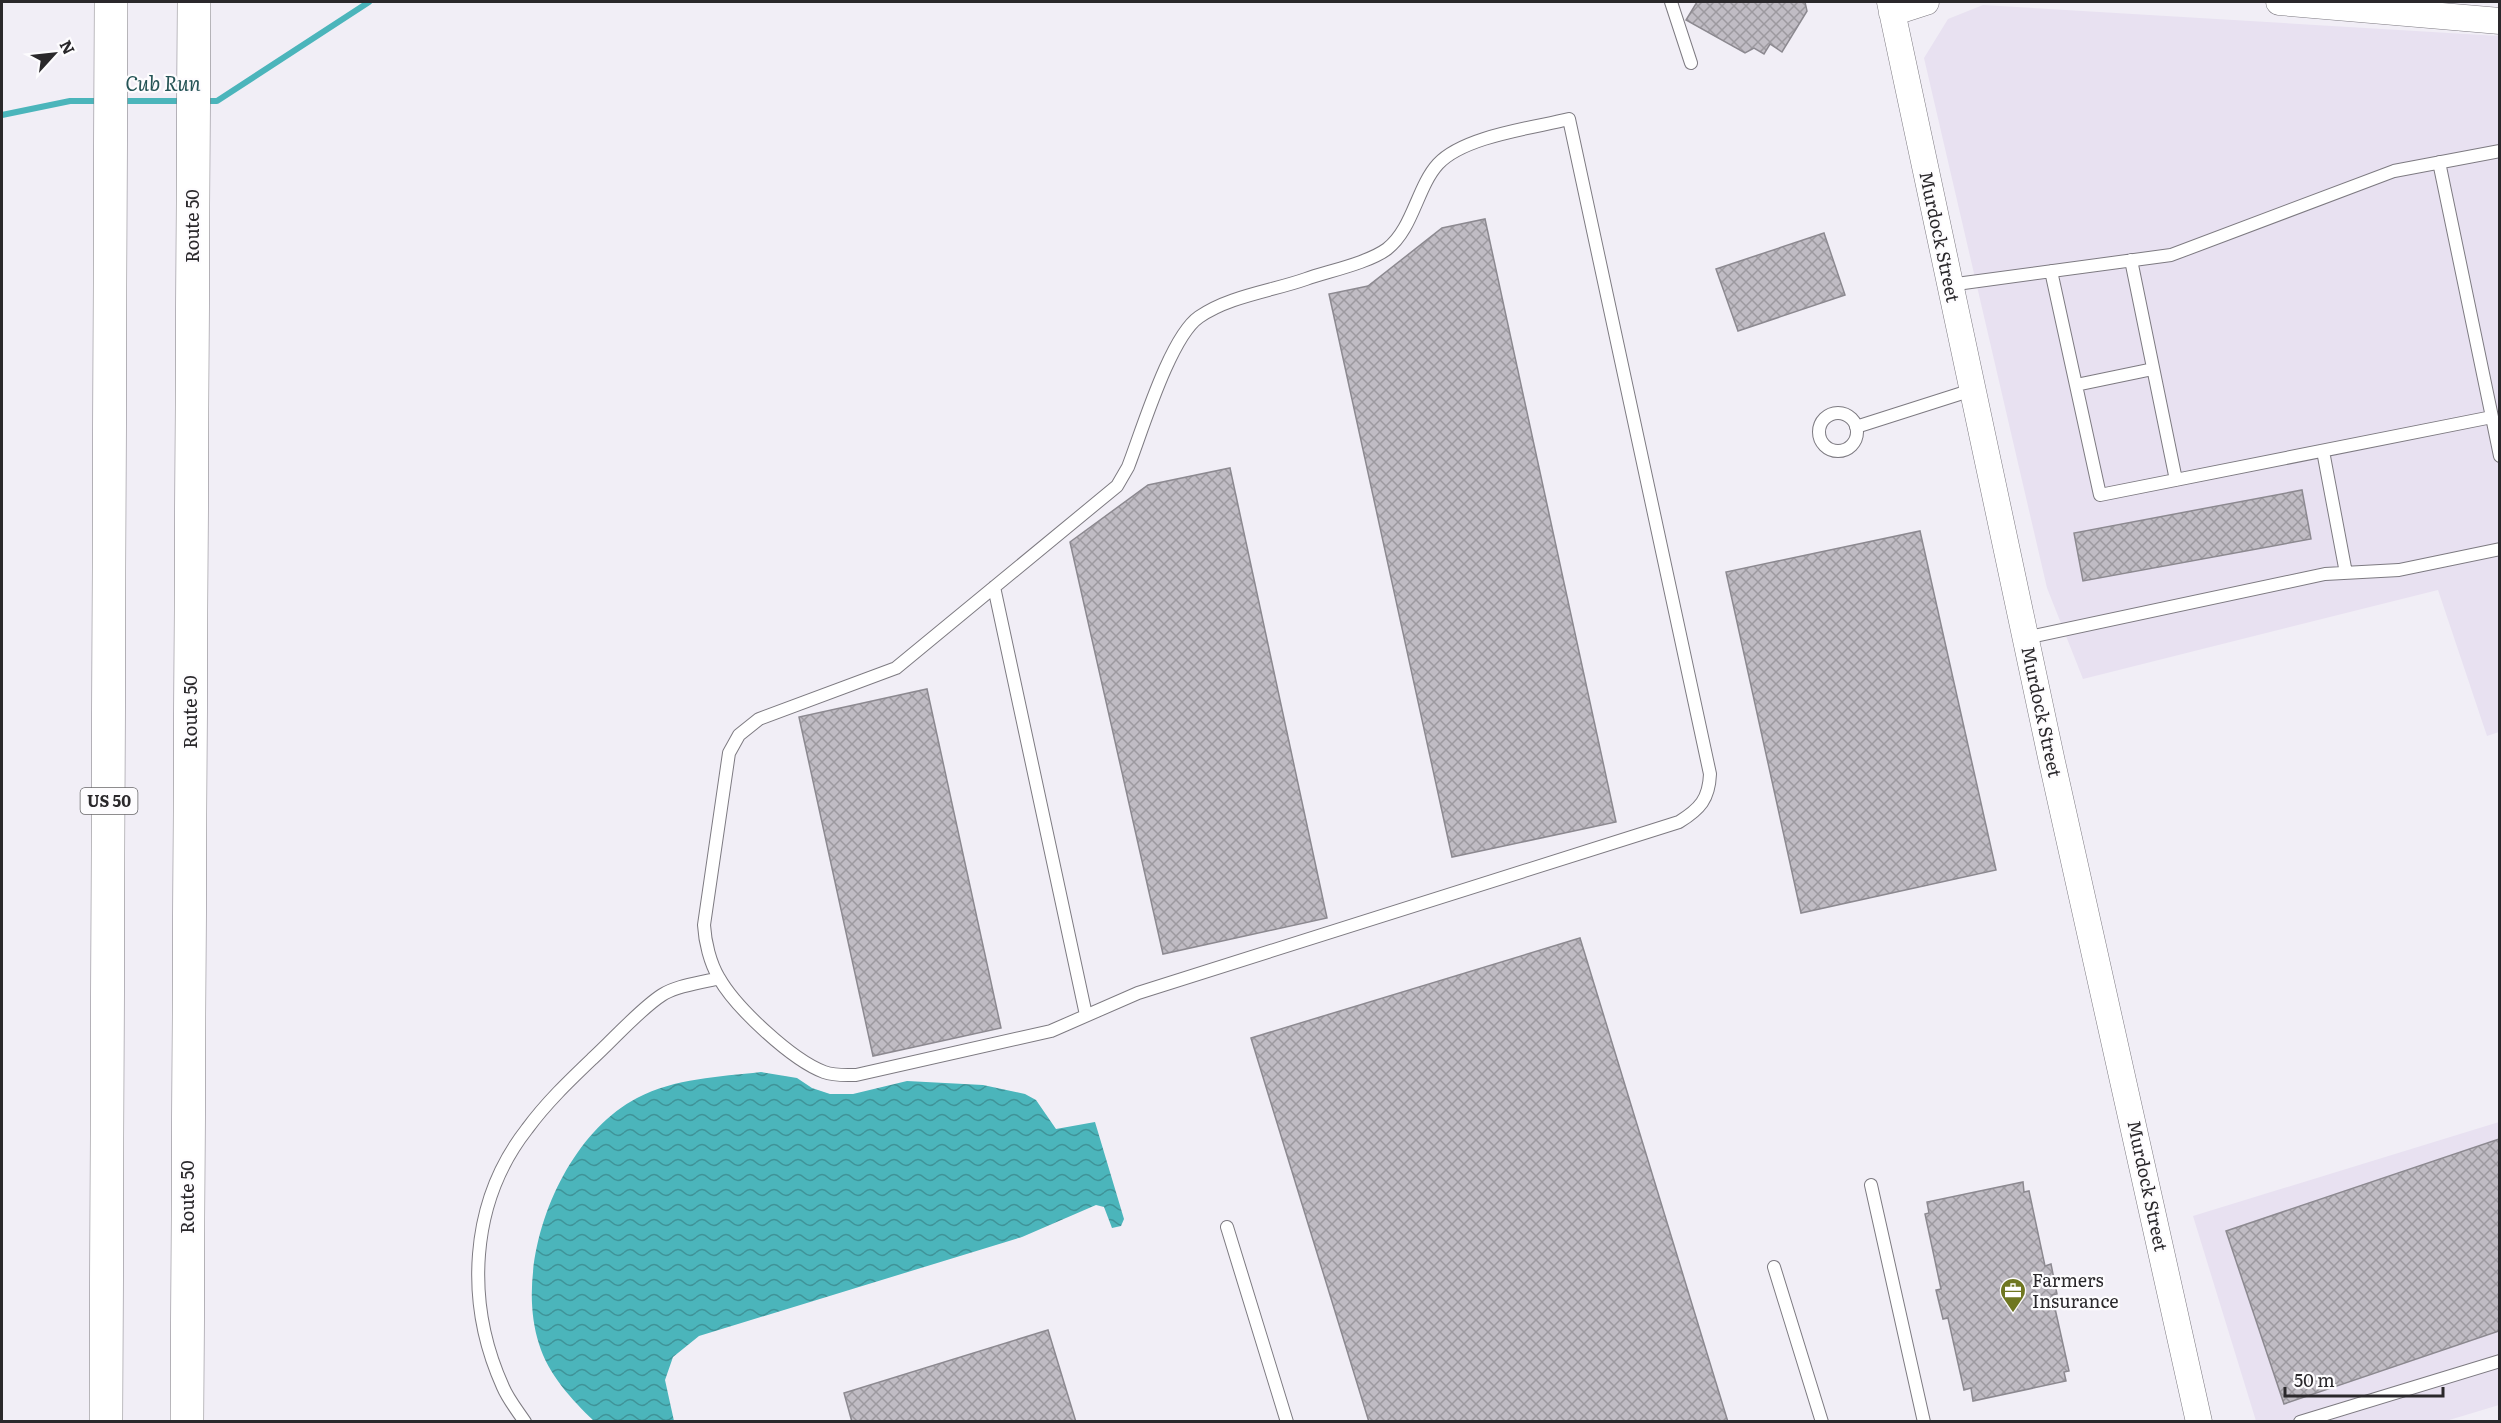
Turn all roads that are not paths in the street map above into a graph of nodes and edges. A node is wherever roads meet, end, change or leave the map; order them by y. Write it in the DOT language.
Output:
graph roads {
  1 [pos="111,2"];
  2 [pos="194,2"];
  3 [pos="1671,2"];
  4 [pos="1926,2"];
  5 [pos="2279,2"];
  6 [pos="1891,7"];
  7 [pos="2405,7"];
  8 [pos="2499,21"];
  9 [pos="1691,63"];
  10 [pos="2499,151"];
  11 [pos="2439,162"];
  12 [pos="2131,260"];
  13 [pos="2051,271"];
  14 [pos="1949,285"];
  15 [pos="2153,369"];
  16 [pos="2076,386"];
  17 [pos="1972,390"];
  18 [pos="2492,417"];
  19 [pos="1856,427"];
  20 [pos="2323,451"];
  21 [pos="2499,456"];
  22 [pos="2176,480"];
  23 [pos="2499,549"];
  24 [pos="2346,573"];
  25 [pos="994,586"];
  26 [pos="2025,638"];
  27 [pos="719,978"];
  28 [pos="1086,1015"];
  29 [pos="1871,1185"];
  30 [pos="1227,1227"];
  31 [pos="1774,1267"];
  32 [pos="2499,1360"];
  33 [pos="106,1422"];
  34 [pos="187,1422"];
  35 [pos="525,1422"];
  36 [pos="1287,1422"];
  37 [pos="1822,1422"];
  38 [pos="1924,1422"];
  39 [pos="2199,1422"];
  40 [pos="2300,1422"];
  1 -- 33 [label="highway, US 50"];
  2 -- 34 [label="highway, Route 50"];
  3 -- 9 [label="lane"];
  4 -- 6 [label="street"];
  5 -- 7 [label="street"];
  6 -- 14 [label="street, Murdock Street"];
  7 -- 8 [label="street"];
  10 -- 11 [label="lane"];
  11 -- 12 [label="lane"];
  11 -- 18 [label="lane"];
  12 -- 13 [label="lane"];
  12 -- 15 [label="lane"];
  13 -- 14 [label="lane"];
  13 -- 16 [label="lane"];
  14 -- 17 [label="street, Murdock Street"];
  15 -- 16 [label="lane"];
  15 -- 22 [label="lane"];
  16 -- 22 [label="lane"];
  17 -- 19 [label="lane"];
  17 -- 26 [label="street, Murdock Street"];
  18 -- 20 [label="lane"];
  18 -- 21 [label="lane"];
  20 -- 22 [label="lane"];
  20 -- 24 [label="lane"];
  23 -- 24 [label="lane"];
  24 -- 26 [label="lane"];
  25 -- 27 [label="lane"];
  25 -- 28 [label="lane"];
  25 -- 28 [label="lane"];
  26 -- 39 [label="street, Murdock Street"];
  27 -- 28 [label="lane"];
  27 -- 35 [label="lane"];
  29 -- 38 [label="lane"];
  30 -- 36 [label="lane"];
  31 -- 37 [label="lane"];
  32 -- 40 [label="lane"];
}
